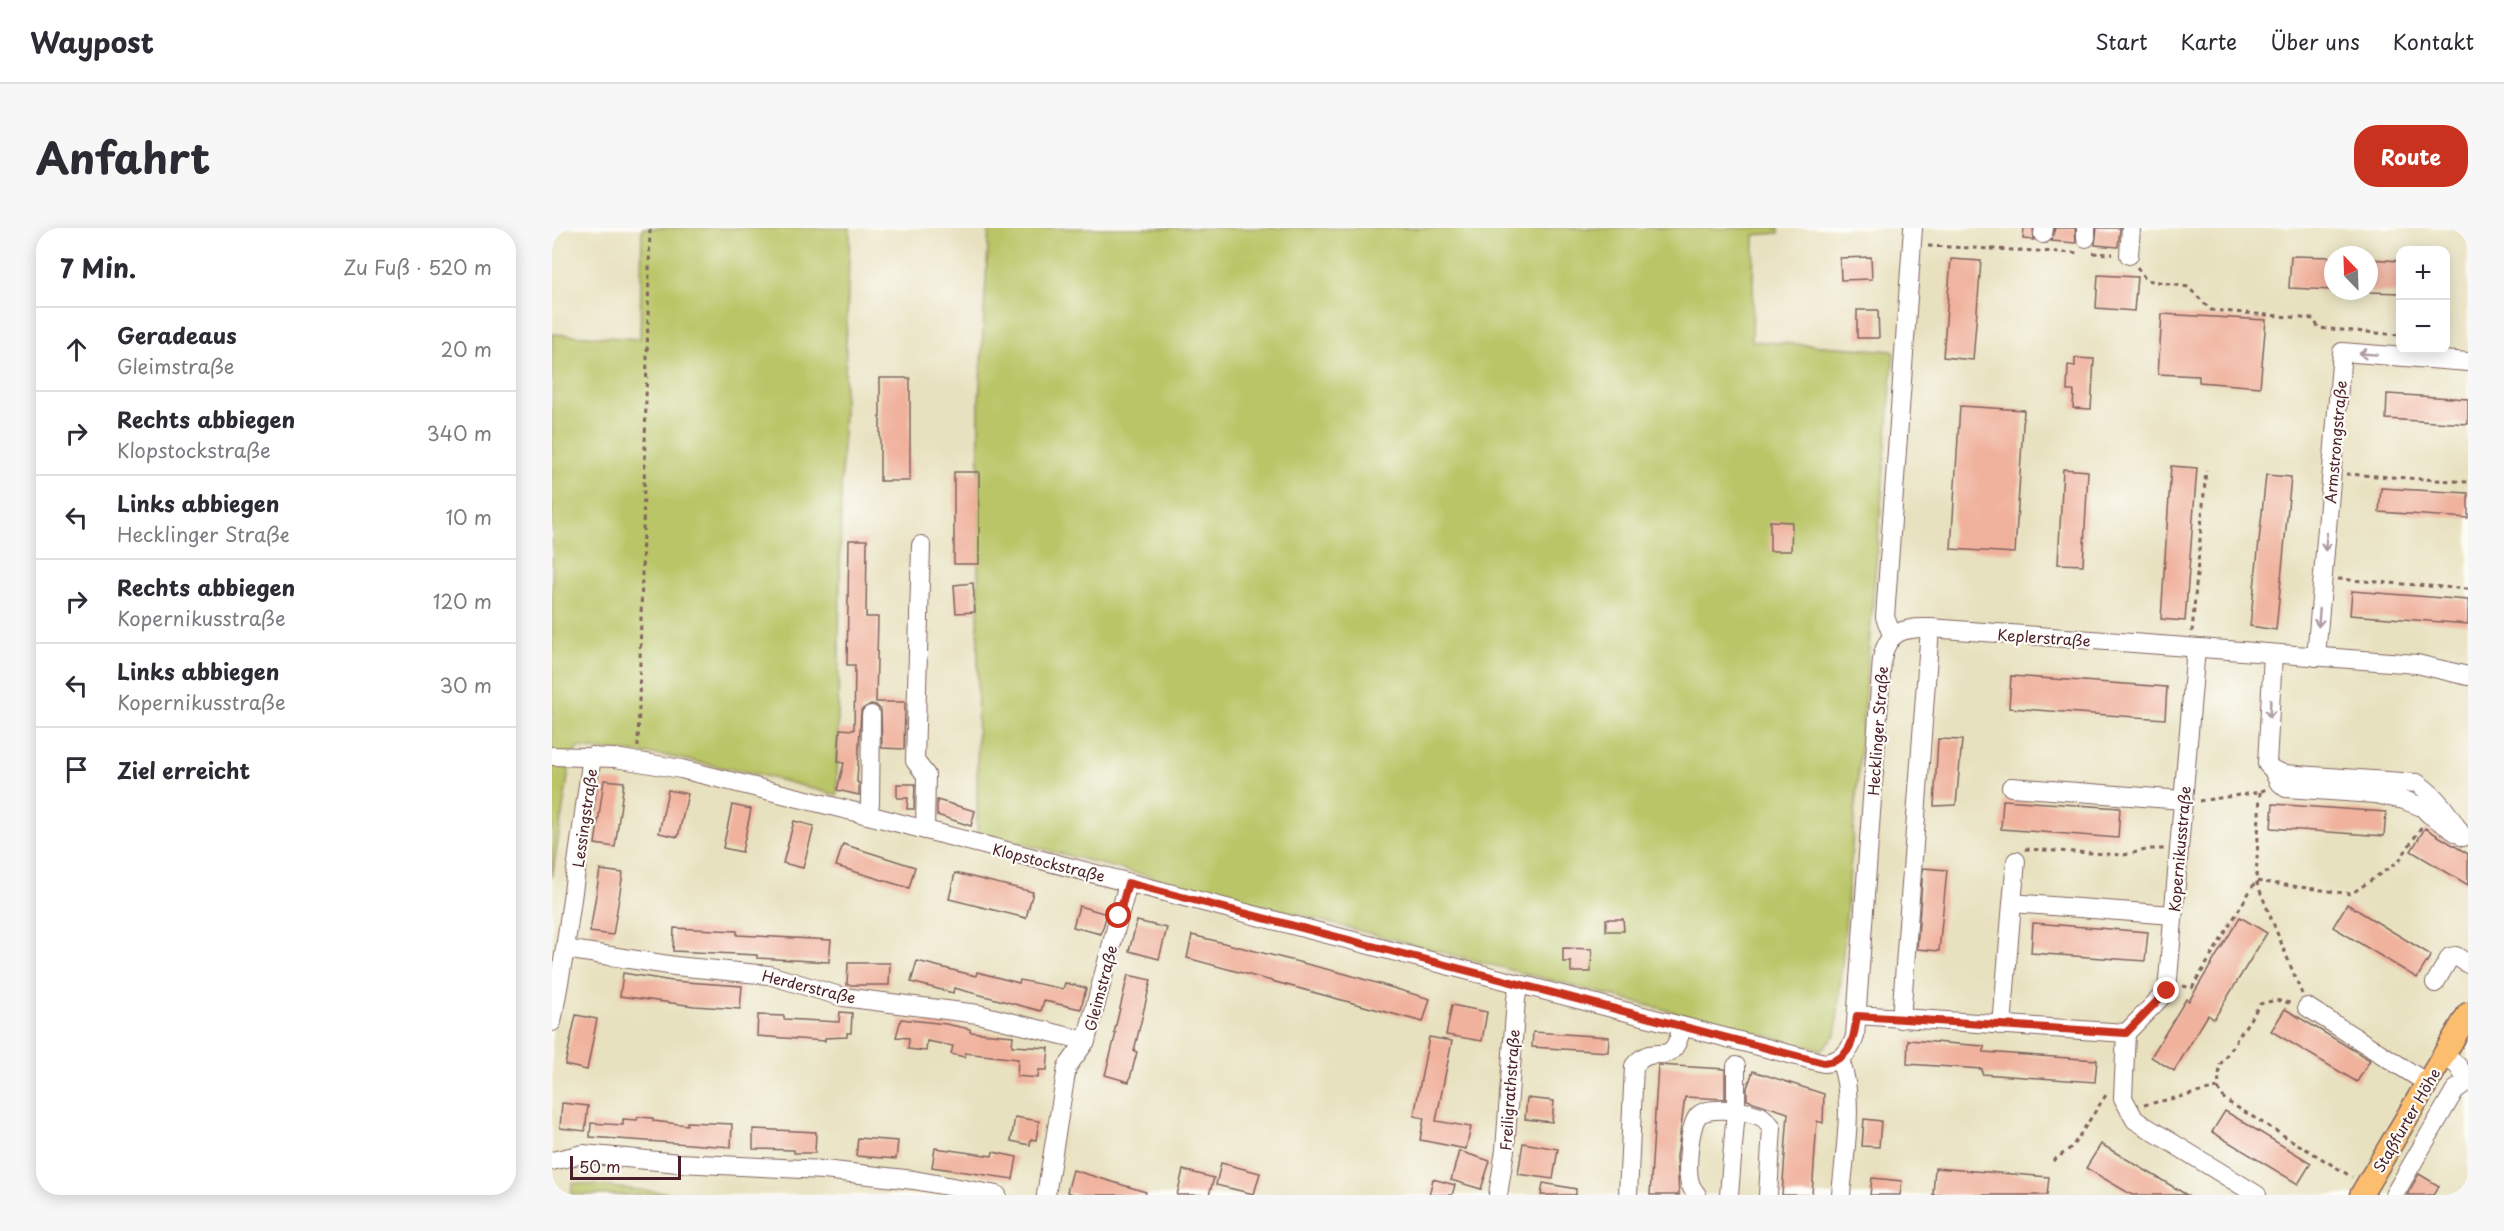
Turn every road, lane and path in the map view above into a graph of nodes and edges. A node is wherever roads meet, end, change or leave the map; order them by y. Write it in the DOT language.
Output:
graph roads {
  1 [pos="650,228"];
  2 [pos="2131,228"];
  3 [pos="1913,237"];
  4 [pos="2129,255"];
  5 [pos="2396,335"];
  6 [pos="2468,362"];
  7 [pos="2206,470"];
  8 [pos="2332,473"];
  9 [pos="2468,482"];
  10 [pos="921,545"];
  11 [pos="2322,578"];
  12 [pos="2468,589"];
  13 [pos="1930,628"];
  14 [pos="1892,635"];
  15 [pos="2196,648"];
  16 [pos="2273,654"];
  17 [pos="2316,657"];
  18 [pos="2468,676"];
  19 [pos="871,715"];
  20 [pos="552,756"];
  21 [pos="592,756"];
  22 [pos="637,761"];
  23 [pos="2272,772"];
  24 [pos="2011,787"];
  25 [pos="2260,792"];
  26 [pos="2183,800"];
  27 [pos="2429,814"];
  28 [pos="868,815"];
  29 [pos="925,830"];
  30 [pos="2465,838"];
  31 [pos="2178,850"];
  32 [pos="2016,861"];
  33 [pos="2256,881"];
  34 [pos="1128,883"];
  35 [pos="2012,903"];
  36 [pos="2173,915"];
  37 [pos="565,949"];
  38 [pos="2468,964"];
  39 [pos="2435,983"];
  40 [pos="1519,984"];
  41 [pos="2167,984"];
  42 [pos="2307,1007"];
  43 [pos="2468,1014"];
  44 [pos="1857,1016"];
  45 [pos="1901,1019"];
  46 [pos="552,1022"];
  47 [pos="2002,1026"];
  48 [pos="1682,1027"];
  49 [pos="2126,1033"];
  50 [pos="1086,1041"];
  51 [pos="2444,1055"];
  52 [pos="1839,1059"];
  53 [pos="1736,1066"];
  54 [pos="2468,1082"];
  55 [pos="2427,1083"];
  56 [pos="2218,1088"];
  57 [pos="2108,1093"];
  58 [pos="2129,1108"];
  59 [pos="1736,1110"];
  60 [pos="2053,1161"];
  61 [pos="553,1162"];
  62 [pos="2364,1191"];
  63 [pos="997,1195"];
  64 [pos="1046,1195"];
  65 [pos="1498,1195"];
  66 [pos="1628,1195"];
  67 [pos="1697,1195"];
  68 [pos="1729,1195"];
  69 [pos="1768,1195"];
  70 [pos="1841,1195"];
  71 [pos="2257,1195"];
  72 [pos="2394,1195"];
  1 -- 22 [label="path"];
  2 -- 4 [label="street"];
  3 -- 4 [label="path"];
  3 -- 14 [label="street"];
  4 -- 5 [label="path"];
  6 -- 8 [label="street, Armstrongstraße, one-way"];
  7 -- 15 [label="path"];
  8 -- 9 [label="path"];
  8 -- 11 [label="street, Armstrongstraße, one-way"];
  10 -- 29 [label="street"];
  11 -- 12 [label="path"];
  11 -- 17 [label="street, Armstrongstraße, one-way"];
  13 -- 14 [label="street, Keplerstraße"];
  13 -- 15 [label="street, Keplerstraße"];
  13 -- 45 [label="street"];
  14 -- 44 [label="street, Hecklinger Straße"];
  15 -- 16 [label="street, Keplerstraße"];
  15 -- 26 [label="street, Kopernikusstraße"];
  16 -- 17 [label="street, Keplerstraße"];
  16 -- 23 [label="street, one-way"];
  17 -- 18 [label="street, Keplerstraße"];
  19 -- 28 [label="street"];
  20 -- 21 [label="street, Klopstockstraße"];
  21 -- 22 [label="street, Klopstockstraße"];
  21 -- 37 [label="street, Lessingstraße"];
  22 -- 28 [label="street, Klopstockstraße"];
  23 -- 25 [label="path"];
  23 -- 27 [label="street"];
  23 -- 30 [label="street"];
  24 -- 26 [label="street"];
  25 -- 26 [label="path"];
  25 -- 33 [label="path"];
  26 -- 31 [label="street, Kopernikusstraße"];
  27 -- 30 [label="street"];
  27 -- 33 [label="path"];
  28 -- 29 [label="street, Klopstockstraße"];
  29 -- 34 [label="street, Klopstockstraße"];
  31 -- 32 [label="path"];
  31 -- 36 [label="street, Kopernikusstraße"];
  32 -- 35 [label="street"];
  33 -- 41 [label="path"];
  33 -- 42 [label="path"];
  34 -- 40 [label="street, Klopstockstraße"];
  34 -- 50 [label="street, Gleimstraße"];
  35 -- 36 [label="street"];
  35 -- 47 [label="street"];
  36 -- 41 [label="street, Kopernikusstraße"];
  37 -- 46 [label="street, Lessingstraße"];
  37 -- 50 [label="street, Herderstraße"];
  38 -- 39 [label="street"];
  40 -- 48 [label="street, Klopstockstraße"];
  40 -- 65 [label="street, Freiligrathstraße"];
  41 -- 49 [label="street, Kopernikusstraße"];
  42 -- 55 [label="street"];
  42 -- 56 [label="path"];
  43 -- 51 [label="main road, Staßfurter Höhe"];
  44 -- 45 [label="street"];
  44 -- 52 [label="street, Hecklinger Straße"];
  45 -- 47 [label="street"];
  47 -- 49 [label="street"];
  48 -- 52 [label="street, Klopstockstraße"];
  48 -- 66 [label="street"];
  49 -- 58 [label="street"];
  50 -- 64 [label="street, Gleimstraße"];
  51 -- 54 [label="street"];
  51 -- 55 [label="main road, Staßfurter Höhe"];
  52 -- 70 [label="street"];
  53 -- 59 [label="street"];
  54 -- 72 [label="street, Staßfurter Höhe"];
  55 -- 62 [label="main road, Staßfurter Höhe"];
  56 -- 58 [label="path"];
  56 -- 62 [label="path"];
  57 -- 60 [label="path"];
  58 -- 71 [label="street"];
  59 -- 67 [label="street"];
  59 -- 68 [label="street"];
  59 -- 69 [label="street"];
  61 -- 63 [label="street"];
}
